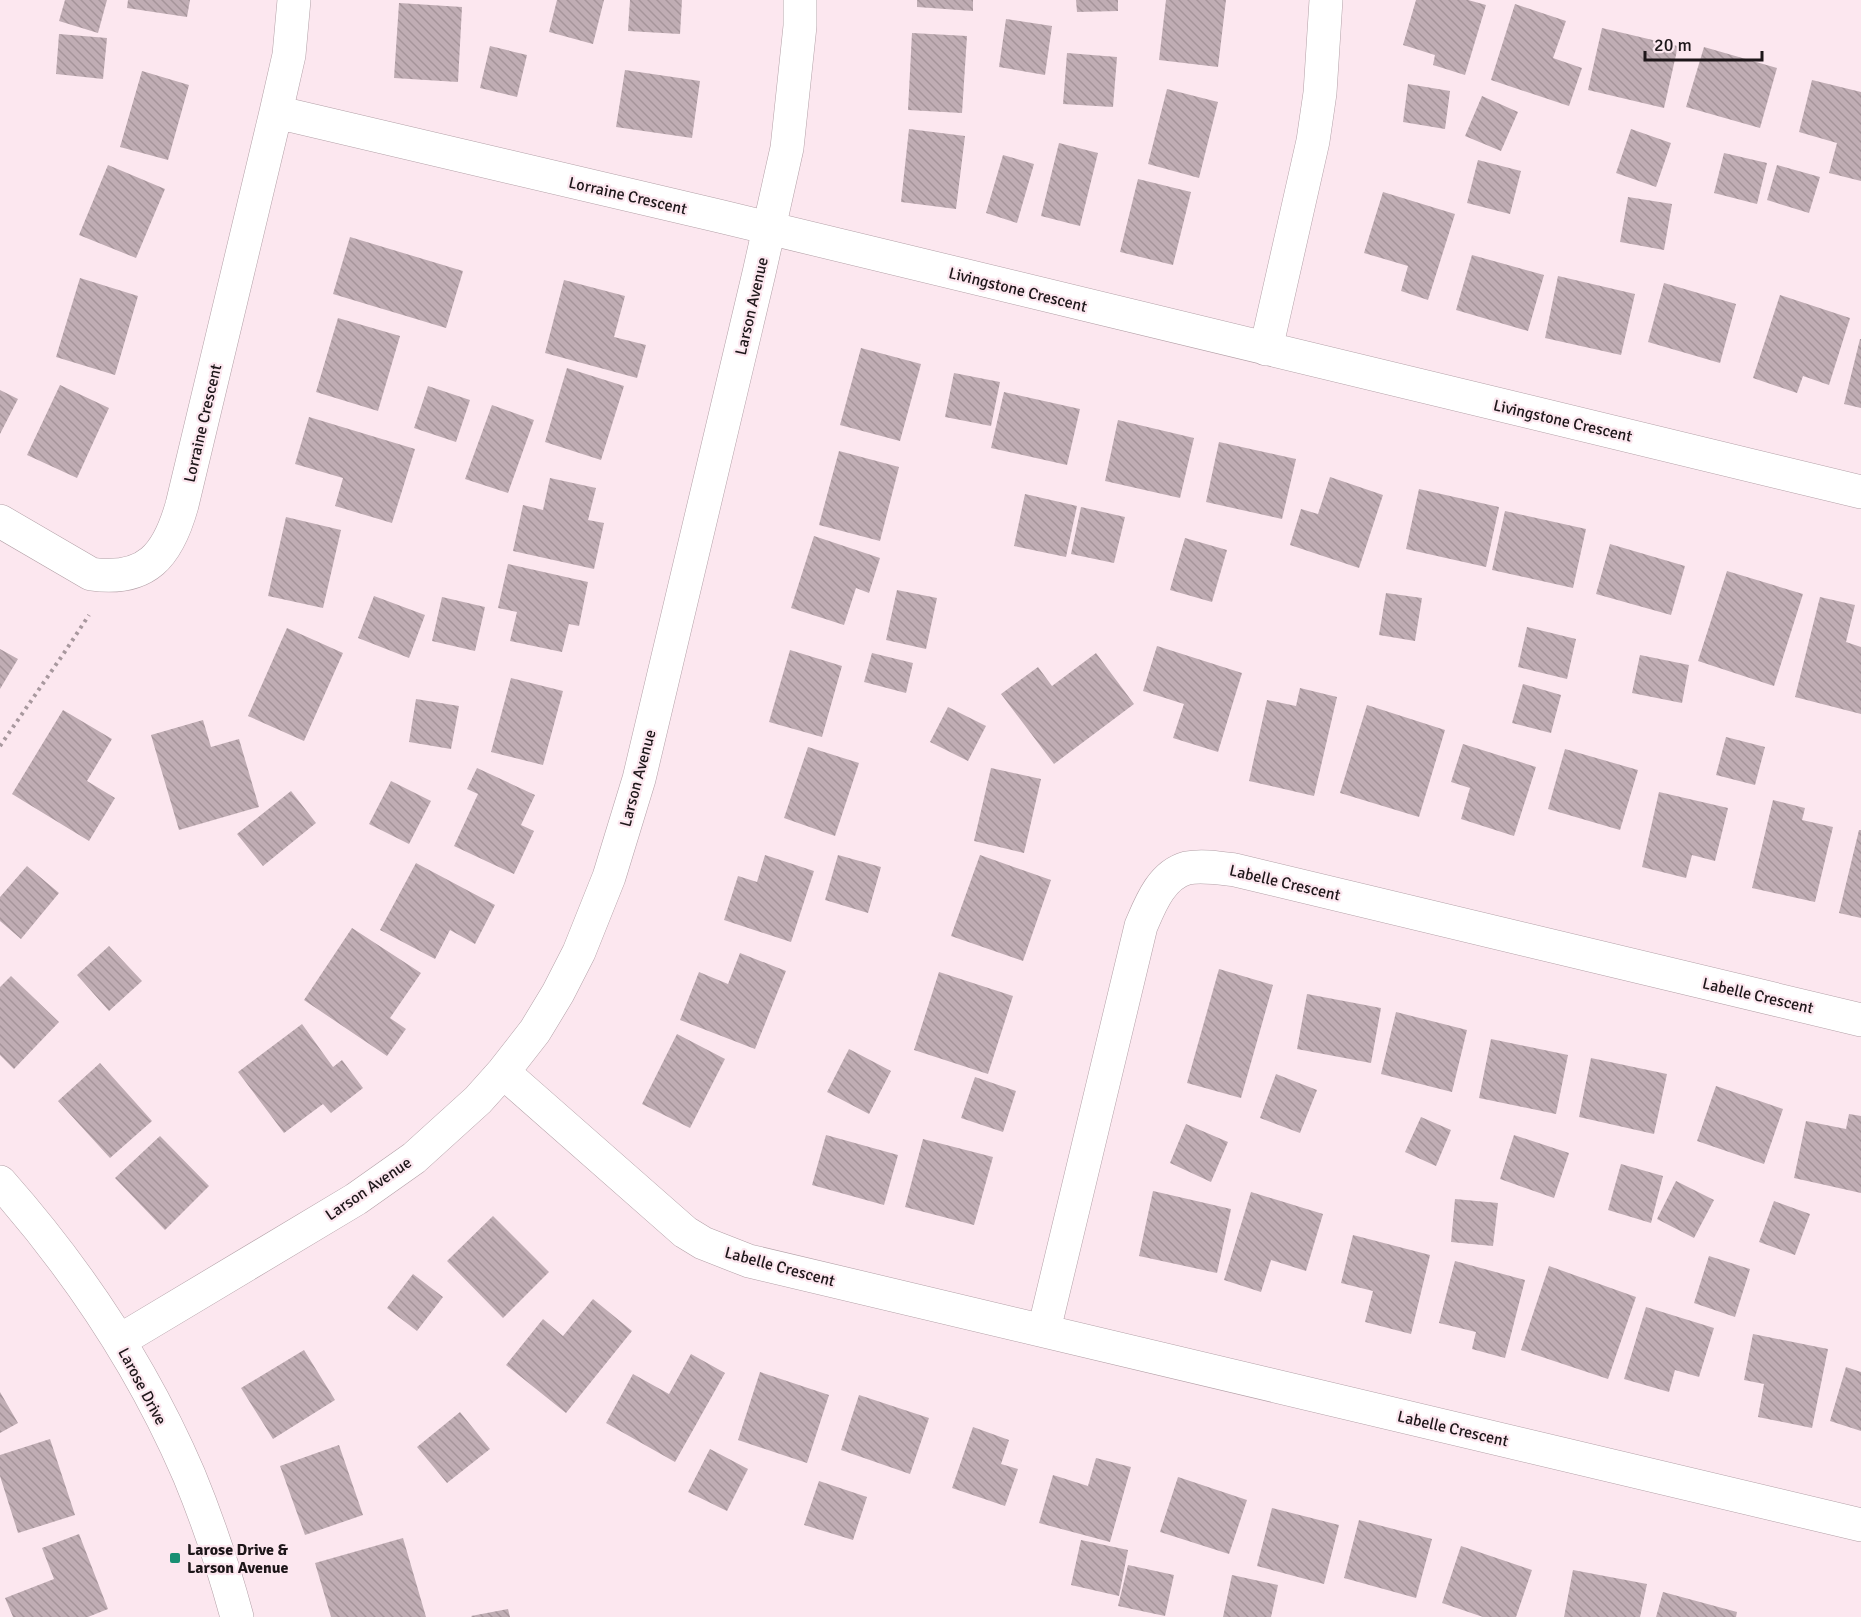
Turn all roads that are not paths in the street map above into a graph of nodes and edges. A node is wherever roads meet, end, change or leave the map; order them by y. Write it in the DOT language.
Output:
graph roads {
  1 [pos="294,0"];
  2 [pos="800,0"];
  3 [pos="1326,0"];
  4 [pos="276,112"];
  5 [pos="770,229"];
  6 [pos="1266,349"];
  7 [pos="1861,492"];
  8 [pos="0,521"];
  9 [pos="1861,1020"];
  10 [pos="503,1071"];
  11 [pos="0,1182"];
  12 [pos="1044,1330"];
  13 [pos="119,1341"];
  14 [pos="1861,1525"];
  15 [pos="237,1617"];
  1 -- 4 [label="street, Lorraine Crescent"];
  2 -- 5 [label="street, Larson Avenue"];
  3 -- 6 [label="street"];
  4 -- 5 [label="street, Lorraine Crescent"];
  4 -- 8 [label="street, Lorraine Crescent"];
  5 -- 6 [label="street, Livingstone Crescent"];
  5 -- 10 [label="street, Larson Avenue"];
  6 -- 7 [label="street, Livingstone Crescent"];
  9 -- 12 [label="street, Labelle Crescent"];
  10 -- 12 [label="street, Labelle Crescent"];
  10 -- 13 [label="street, Larson Avenue"];
  11 -- 13 [label="street, Larose Drive"];
  12 -- 14 [label="street, Labelle Crescent"];
  13 -- 15 [label="street, Larose Drive"];
}
